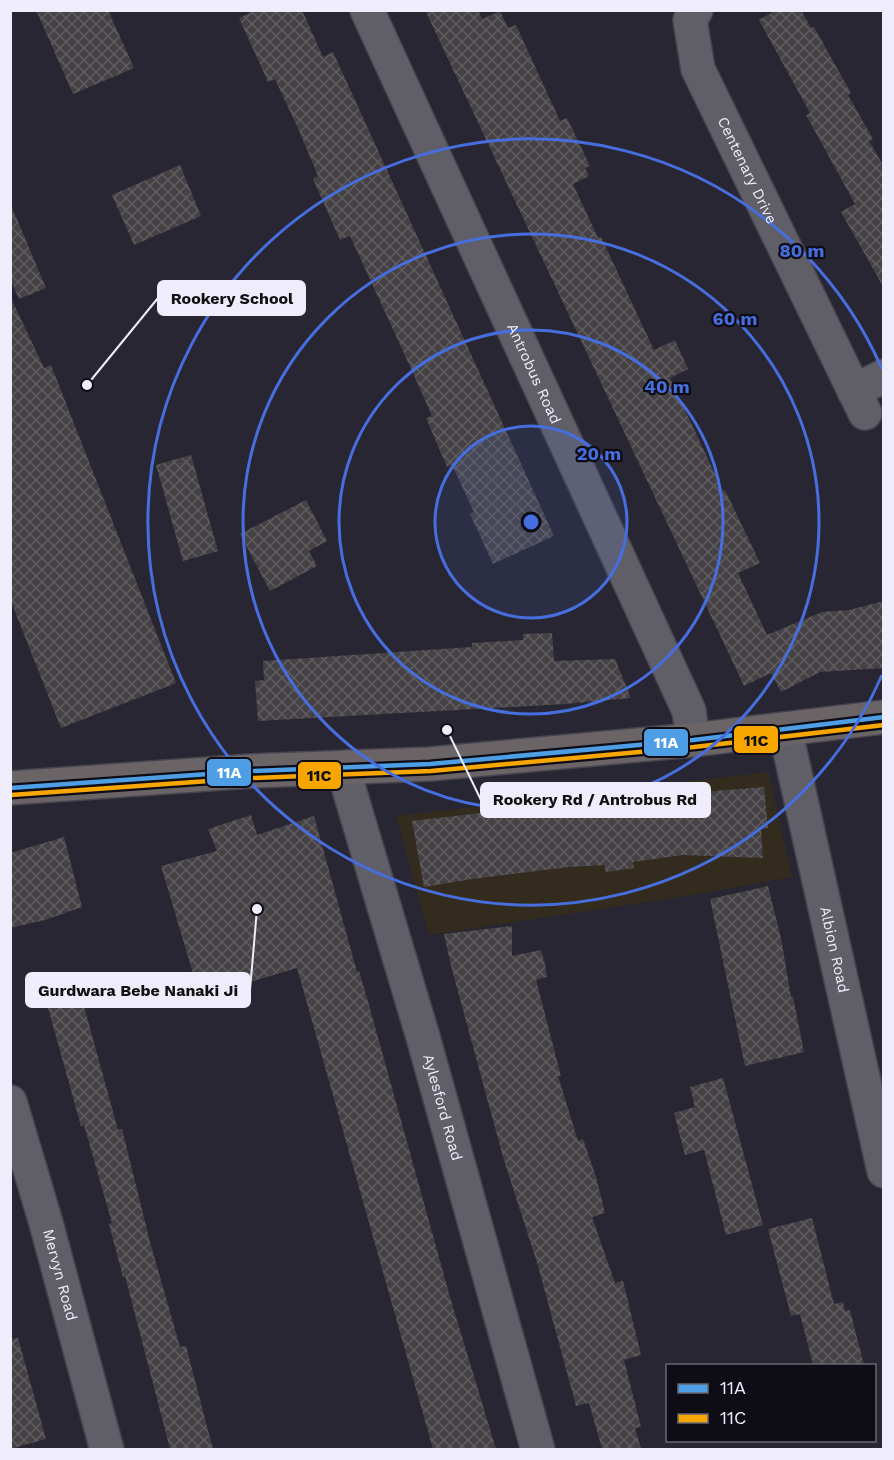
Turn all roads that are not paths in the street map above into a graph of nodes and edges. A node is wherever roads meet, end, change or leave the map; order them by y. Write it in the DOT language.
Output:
graph roads {
  1 [pos="367,10"];
  2 [pos="696,10"];
  3 [pos="884,376"];
  4 [pos="884,717"];
  5 [pos="784,729"];
  6 [pos="693,740"];
  7 [pos="347,766"];
  8 [pos="10,788"];
  9 [pos="10,1102"];
  10 [pos="884,1171"];
  11 [pos="107,1449"];
  12 [pos="538,1449"];
  1 -- 6 [label="street, Antrobus Road"];
  2 -- 3 [label="street, Centenary Drive"];
  4 -- 5 [label="main road"];
  5 -- 6 [label="main road"];
  5 -- 10 [label="street, Albion Road"];
  6 -- 7 [label="main road"];
  7 -- 8 [label="main road"];
  7 -- 12 [label="street, Aylesford Road"];
  9 -- 11 [label="street, Mervyn Road"];
}
